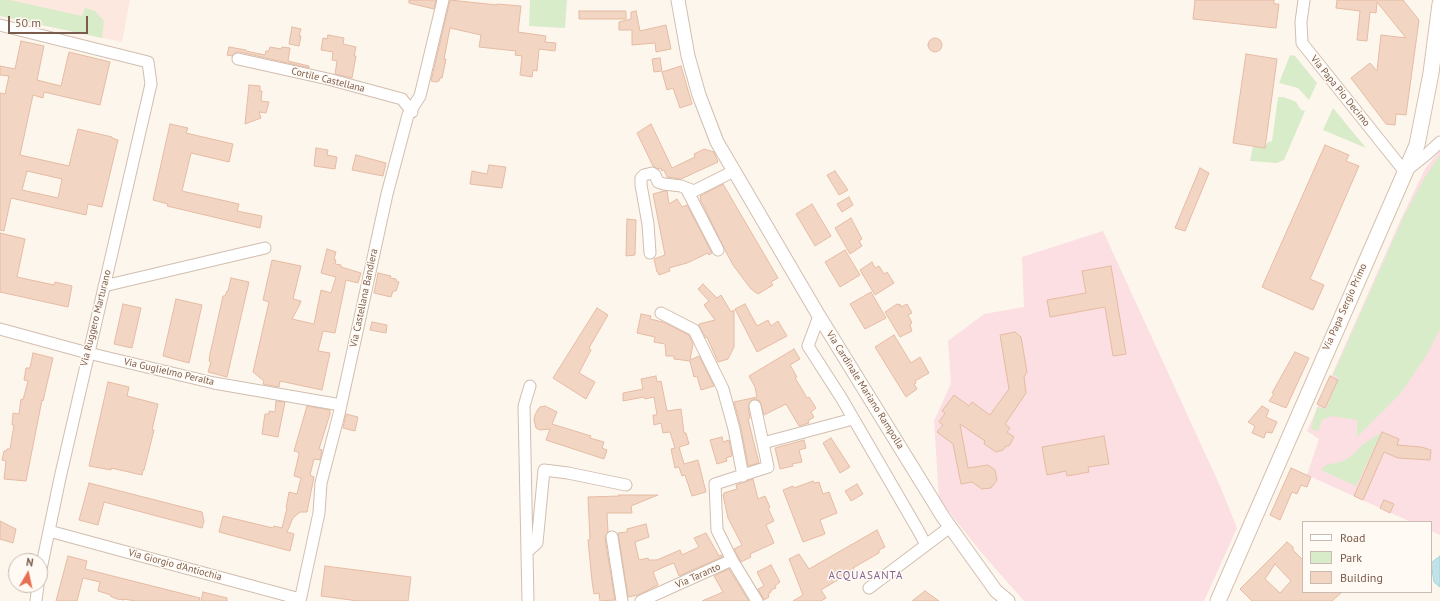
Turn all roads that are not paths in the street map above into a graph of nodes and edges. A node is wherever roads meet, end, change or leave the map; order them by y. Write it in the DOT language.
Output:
graph roads {
  1 [pos="443,0"];
  2 [pos="678,0"];
  3 [pos="1304,0"];
  4 [pos="1440,4"];
  5 [pos="0,26"];
  6 [pos="238,59"];
  7 [pos="412,112"];
  8 [pos="1440,142"];
  9 [pos="734,171"];
  10 [pos="1406,171"];
  11 [pos="686,188"];
  12 [pos="265,248"];
  13 [pos="718,250"];
  14 [pos="650,253"];
  15 [pos="104,286"];
  16 [pos="661,313"];
  17 [pos="819,316"];
  18 [pos="0,329"];
  19 [pos="88,353"];
  20 [pos="530,386"];
  21 [pos="341,404"];
  22 [pos="755,406"];
  23 [pos="853,419"];
  24 [pos="763,443"];
  25 [pos="743,476"];
  26 [pos="626,484"];
  27 [pos="950,527"];
  28 [pos="49,531"];
  29 [pos="612,537"];
  30 [pos="926,545"];
  31 [pos="527,552"];
  32 [pos="44,553"];
  33 [pos="732,560"];
  34 [pos="869,588"];
  35 [pos="300,600"];
  36 [pos="528,601"];
  37 [pos="622,601"];
  38 [pos="641,601"];
  39 [pos="757,601"];
  40 [pos="1008,601"];
  41 [pos="1218,601"];
  1 -- 7 [label="street, Via Castellana Bandiera"];
  2 -- 9 [label="street, Via Cardinale Mariano Rampolla"];
  3 -- 10 [label="street, Via Papa Pio Decimo"];
  4 -- 10 [label="main road, Via Papa Sergio Primo"];
  5 -- 15 [label="street, Via Ruggero Marturano"];
  6 -- 7 [label="street, Cortile Castellana"];
  7 -- 21 [label="street, Via Castellana Bandiera"];
  8 -- 10 [label="street"];
  9 -- 11 [label="street"];
  9 -- 17 [label="street, Via Cardinale Mariano Rampolla"];
  10 -- 41 [label="main road, Via Papa Sergio Primo"];
  11 -- 13 [label="street"];
  11 -- 14 [label="street"];
  12 -- 15 [label="street"];
  15 -- 19 [label="street, Via Ruggero Marturano"];
  16 -- 25 [label="street"];
  17 -- 23 [label="street"];
  17 -- 27 [label="street, Via Cardinale Mariano Rampolla"];
  18 -- 19 [label="street, Via Guglielmo Peralta"];
  19 -- 21 [label="street, Via Guglielmo Peralta"];
  19 -- 28 [label="street, Via Ruggero Marturano"];
  20 -- 31 [label="street"];
  21 -- 35 [label="street, Via Castellana Bandiera"];
  22 -- 24 [label="street"];
  23 -- 24 [label="street"];
  23 -- 30 [label="street"];
  24 -- 25 [label="street"];
  25 -- 33 [label="street"];
  26 -- 31 [label="street"];
  27 -- 30 [label="street"];
  27 -- 40 [label="street, Via Cardinale Mariano Rampolla"];
  28 -- 32 [label="street, Via Ruggero Marturano"];
  28 -- 35 [label="street, Via Giorgio d'Antiochia"];
  29 -- 37 [label="street"];
  30 -- 34 [label="street"];
  31 -- 36 [label="street"];
  33 -- 38 [label="street, Via Taranto"];
  33 -- 39 [label="street"];
}
